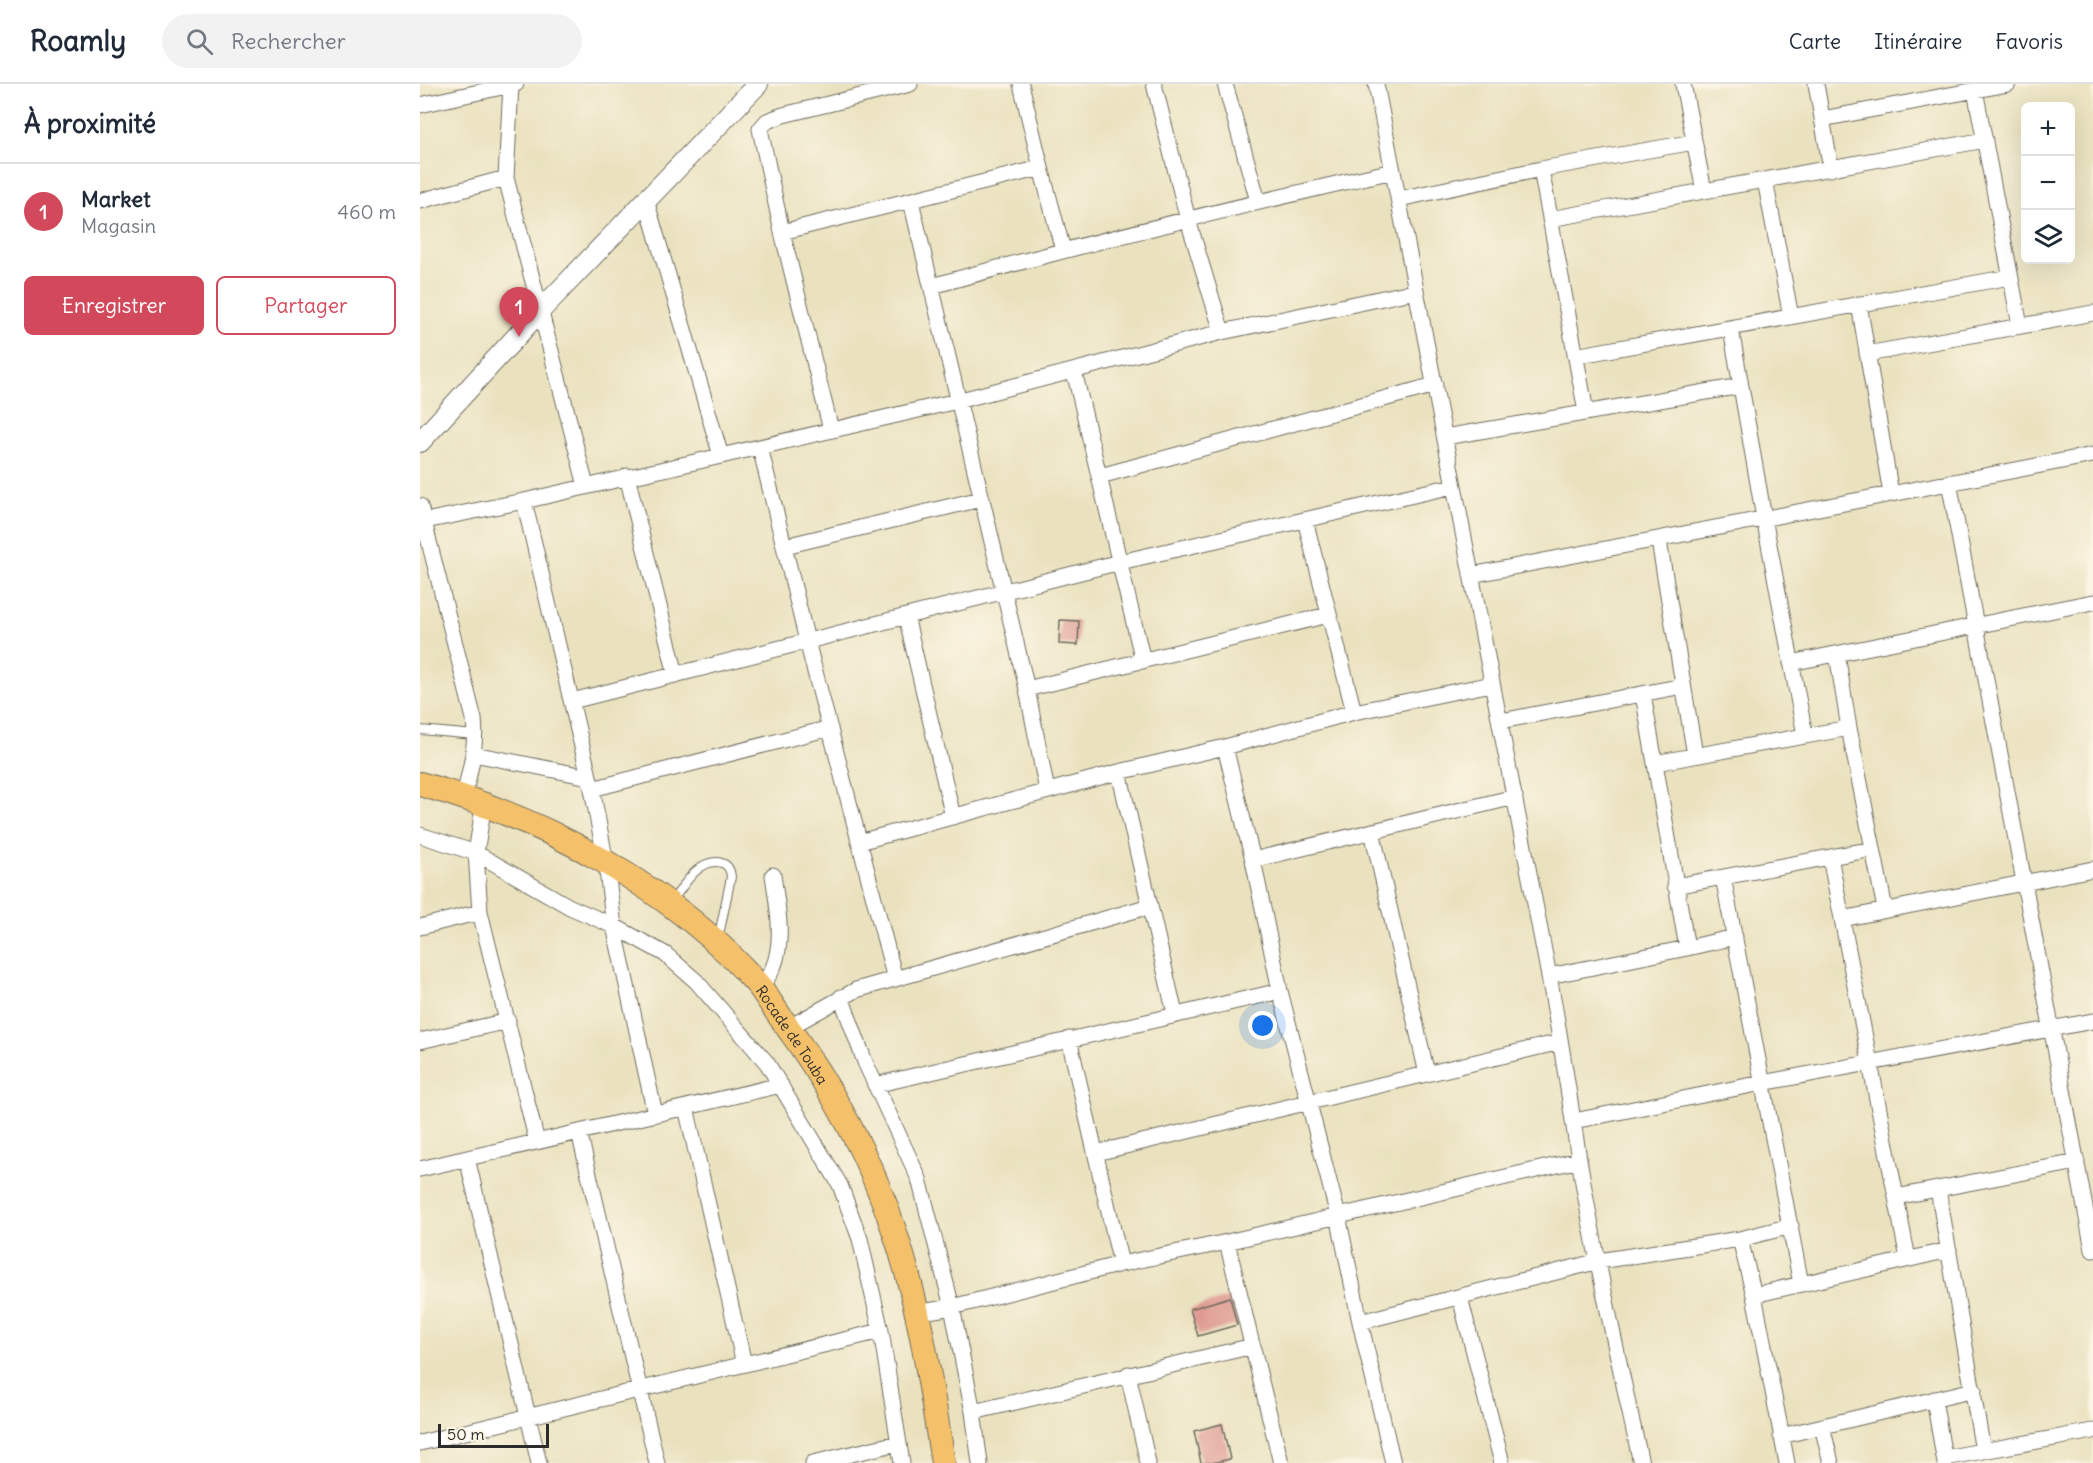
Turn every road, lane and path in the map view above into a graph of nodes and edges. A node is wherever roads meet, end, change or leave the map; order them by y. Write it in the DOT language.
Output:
graph roads {
  1 [pos="758,84"];
  2 [pos="910,84"];
  3 [pos="1021,84"];
  4 [pos="1154,84"];
  5 [pos="1225,84"];
  6 [pos="1376,84"];
  7 [pos="1683,84"];
  8 [pos="1816,84"];
  9 [pos="2008,84"];
  10 [pos="514,85"];
  11 [pos="1975,90"];
  12 [pos="420,105"];
  13 [pos="1822,119"];
  14 [pos="1985,140"];
  15 [pos="1694,142"];
  16 [pos="1041,168"];
  17 [pos="1541,169"];
  18 [pos="1831,169"];
  19 [pos="1393,171"];
  20 [pos="506,178"];
  21 [pos="1765,180"];
  22 [pos="1704,191"];
  23 [pos="1399,199"];
  24 [pos="646,200"];
  25 [pos="420,201"];
  26 [pos="911,201"];
  27 [pos="1257,201"];
  28 [pos="1550,219"];
  29 [pos="1188,220"];
  30 [pos="782,232"];
  31 [pos="1063,250"];
  32 [pos="2010,277"];
  33 [pos="932,286"];
  34 [pos="1416,291"];
  35 [pos="1859,304"];
  36 [pos="539,312"];
  37 [pos="2093,313"];
  38 [pos="1791,316"];
  39 [pos="2020,326"];
  40 [pos="1731,329"];
  41 [pos="1222,332"];
  42 [pos="1867,354"];
  43 [pos="1575,356"];
  44 [pos="1074,371"];
  45 [pos="1435,386"];
  46 [pos="1742,386"];
  47 [pos="957,401"];
  48 [pos="1586,412"];
  49 [pos="831,430"];
  50 [pos="1445,438"];
  51 [pos="420,442"];
  52 [pos="760,447"];
  53 [pos="2093,455"];
  54 [pos="721,456"];
  55 [pos="627,476"];
  56 [pos="1100,476"];
  57 [pos="1949,482"];
  58 [pos="586,486"];
  59 [pos="1453,486"];
  60 [pos="1891,494"];
  61 [pos="981,499"];
  62 [pos="524,501"];
  63 [pos="422,514"];
  64 [pos="1764,518"];
  65 [pos="1305,520"];
  66 [pos="1659,541"];
  67 [pos="785,546"];
  68 [pos="1120,562"];
  69 [pos="1472,575"];
  70 [pos="1004,592"];
  71 [pos="2093,603"];
  72 [pos="1328,615"];
  73 [pos="906,616"];
  74 [pos="1976,626"];
  75 [pos="807,641"];
  76 [pos="1837,654"];
  77 [pos="1143,661"];
  78 [pos="1791,663"];
  79 [pos="676,675"];
  80 [pos="1492,684"];
  81 [pos="1683,686"];
  82 [pos="1027,689"];
  83 [pos="1643,694"];
  84 [pos="572,701"];
  85 [pos="1354,712"];
  86 [pos="1501,721"];
  87 [pos="830,728"];
  88 [pos="1849,728"];
  89 [pos="420,730"];
  90 [pos="476,735"];
  91 [pos="1804,735"];
  92 [pos="1225,747"];
  93 [pos="474,754"];
  94 [pos="1695,755"];
  95 [pos="1655,763"];
  96 [pos="1119,772"];
  97 [pos="590,783"];
  98 [pos="420,784"];
  99 [pos="1047,791"];
  100 [pos="1515,797"];
  101 [pos="474,799"];
  102 [pos="952,817"];
  103 [pos="1372,831"];
  104 [pos="420,835"];
  105 [pos="859,842"];
  106 [pos="1873,849"];
  107 [pos="476,853"];
  108 [pos="1830,857"];
  109 [pos="1253,860"];
  110 [pos="606,863"];
  111 [pos="2093,869"];
  112 [pos="773,875"];
  113 [pos="1723,877"];
  114 [pos="2025,884"];
  115 [pos="1675,886"];
  116 [pos="669,904"];
  117 [pos="1150,906"];
  118 [pos="1885,909"];
  119 [pos="480,912"];
  120 [pos="1842,919"];
  121 [pos="614,926"];
  122 [pos="420,927"];
  123 [pos="1735,937"];
  124 [pos="717,944"];
  125 [pos="1687,948"];
  126 [pos="1550,976"];
  127 [pos="895,979"];
  128 [pos="760,988"];
  129 [pos="1280,991"];
  130 [pos="841,997"];
  131 [pos="1175,1014"];
  132 [pos="508,1021"];
  133 [pos="2093,1021"];
  134 [pos="788,1028"];
  135 [pos="2052,1029"];
  136 [pos="1069,1039"];
  137 [pos="420,1041"];
  138 [pos="1560,1042"];
  139 [pos="1869,1064"];
  140 [pos="1427,1074"];
  141 [pos="1762,1083"];
  142 [pos="781,1085"];
  143 [pos="875,1085"];
  144 [pos="1309,1101"];
  145 [pos="686,1107"];
  146 [pos="655,1114"];
  147 [pos="1574,1121"];
  148 [pos="579,1132"];
  149 [pos="537,1142"];
  150 [pos="1096,1153"];
  151 [pos="467,1158"];
  152 [pos="1579,1160"];
  153 [pos="2078,1162"];
  154 [pos="420,1169"];
  155 [pos="1938,1189"];
  156 [pos="1896,1197"];
  157 [pos="1338,1216"];
  158 [pos="1791,1226"];
  159 [pos="1740,1239"];
  160 [pos="1227,1242"];
  161 [pos="1949,1250"];
  162 [pos="2093,1250"];
  163 [pos="1908,1260"];
  164 [pos="1599,1261"];
  165 [pos="1121,1264"];
  166 [pos="1801,1284"];
  167 [pos="1754,1294"];
  168 [pos="1460,1297"];
  169 [pos="952,1307"];
  170 [pos="916,1314"];
  171 [pos="1360,1322"];
  172 [pos="880,1331"];
  173 [pos="1253,1346"];
  174 [pos="744,1364"];
  175 [pos="1128,1374"];
  176 [pos="640,1389"];
  177 [pos="1974,1390"];
  178 [pos="1934,1399"];
  179 [pos="973,1412"];
  180 [pos="528,1416"];
  181 [pos="1822,1426"];
  182 [pos="2093,1431"];
  183 [pos="1781,1436"];
  184 [pos="420,1443"];
  185 [pos="898,1443"];
  186 [pos="1983,1451"];
  187 [pos="1945,1460"];
  188 [pos="539,1463"];
  189 [pos="657,1463"];
  190 [pos="813,1463"];
  191 [pos="902,1463"];
  192 [pos="943,1463"];
  193 [pos="980,1463"];
  194 [pos="1148,1463"];
  195 [pos="1281,1463"];
  196 [pos="1393,1463"];
  197 [pos="1502,1463"];
  198 [pos="1641,1463"];
  199 [pos="1787,1463"];
  200 [pos="1831,1463"];
  1 -- 24 [label="street"];
  2 -- 30 [label="street"];
  3 -- 16 [label="street"];
  4 -- 29 [label="street"];
  5 -- 27 [label="street"];
  6 -- 19 [label="street"];
  7 -- 15 [label="street"];
  8 -- 13 [label="street"];
  9 -- 11 [label="street"];
  10 -- 12 [label="street"];
  10 -- 20 [label="street"];
  11 -- 13 [label="street"];
  11 -- 14 [label="street"];
  13 -- 18 [label="street"];
  14 -- 18 [label="street"];
  14 -- 32 [label="street"];
  15 -- 17 [label="street"];
  15 -- 22 [label="street"];
  16 -- 26 [label="street"];
  16 -- 31 [label="street"];
  17 -- 23 [label="street"];
  17 -- 28 [label="street"];
  18 -- 21 [label="street"];
  19 -- 23 [label="street"];
  19 -- 27 [label="street"];
  20 -- 25 [label="street"];
  20 -- 36 [label="street"];
  21 -- 22 [label="street"];
  21 -- 38 [label="street"];
  22 -- 28 [label="street"];
  23 -- 34 [label="street"];
  24 -- 36 [label="street"];
  24 -- 54 [label="street"];
  26 -- 30 [label="street"];
  26 -- 33 [label="street"];
  27 -- 29 [label="street"];
  28 -- 43 [label="street"];
  29 -- 31 [label="street"];
  29 -- 41 [label="street"];
  30 -- 49 [label="street"];
  31 -- 33 [label="street"];
  32 -- 35 [label="street"];
  32 -- 39 [label="street"];
  33 -- 47 [label="street"];
  34 -- 41 [label="street"];
  34 -- 45 [label="street"];
  35 -- 38 [label="street"];
  35 -- 42 [label="street"];
  36 -- 51 [label="street"];
  36 -- 58 [label="street"];
  37 -- 39 [label="street"];
  38 -- 40 [label="street"];
  39 -- 42 [label="street"];
  40 -- 43 [label="street"];
  40 -- 46 [label="street"];
  41 -- 44 [label="street"];
  42 -- 60 [label="street"];
  43 -- 48 [label="street"];
  44 -- 47 [label="street"];
  44 -- 56 [label="street"];
  45 -- 50 [label="street"];
  45 -- 56 [label="street"];
  46 -- 48 [label="street"];
  46 -- 64 [label="street"];
  47 -- 49 [label="street"];
  47 -- 61 [label="street"];
  48 -- 50 [label="street"];
  49 -- 52 [label="street"];
  50 -- 59 [label="street"];
  52 -- 54 [label="street"];
  52 -- 67 [label="street"];
  53 -- 57 [label="street"];
  54 -- 55 [label="street"];
  55 -- 58 [label="street"];
  55 -- 79 [label="street"];
  56 -- 68 [label="street"];
  57 -- 60 [label="street"];
  57 -- 74 [label="street"];
  58 -- 62 [label="street"];
  59 -- 65 [label="street"];
  59 -- 69 [label="street"];
  60 -- 64 [label="street"];
  61 -- 67 [label="street"];
  61 -- 70 [label="street"];
  62 -- 63 [label="street"];
  62 -- 84 [label="street"];
  63 -- 90 [label="street"];
  64 -- 66 [label="street"];
  64 -- 78 [label="street"];
  65 -- 68 [label="street"];
  65 -- 72 [label="street"];
  66 -- 69 [label="street"];
  66 -- 81 [label="street"];
  67 -- 75 [label="street"];
  68 -- 70 [label="street"];
  68 -- 77 [label="street"];
  69 -- 80 [label="street"];
  70 -- 73 [label="street"];
  70 -- 82 [label="street"];
  71 -- 74 [label="street"];
  72 -- 77 [label="street"];
  72 -- 85 [label="street"];
  73 -- 75 [label="street"];
  73 -- 102 [label="street"];
  74 -- 76 [label="street"];
  74 -- 114 [label="street"];
  75 -- 79 [label="street"];
  75 -- 87 [label="street"];
  76 -- 78 [label="street"];
  76 -- 88 [label="street"];
  77 -- 82 [label="street"];
  78 -- 91 [label="street"];
  79 -- 84 [label="street"];
  80 -- 85 [label="street"];
  80 -- 86 [label="street"];
  81 -- 83 [label="street"];
  81 -- 94 [label="street"];
  82 -- 99 [label="street"];
  83 -- 86 [label="street"];
  83 -- 95 [label="street"];
  84 -- 97 [label="street"];
  85 -- 92 [label="street"];
  86 -- 100 [label="street"];
  87 -- 97 [label="street"];
  87 -- 105 [label="street"];
  88 -- 91 [label="street"];
  88 -- 106 [label="street"];
  89 -- 90 [label="lane"];
  90 -- 93 [label="street"];
  91 -- 94 [label="street"];
  92 -- 96 [label="street"];
  92 -- 109 [label="street"];
  93 -- 97 [label="street"];
  93 -- 101 [label="street"];
  94 -- 95 [label="street"];
  95 -- 115 [label="street"];
  96 -- 99 [label="street"];
  96 -- 117 [label="street"];
  97 -- 110 [label="street"];
  98 -- 101 [label="main road, Rocade de Touba"];
  99 -- 102 [label="street"];
  100 -- 103 [label="street"];
  100 -- 126 [label="street"];
  101 -- 107 [label="street"];
  101 -- 110 [label="main road, Rocade de Touba"];
  102 -- 105 [label="street"];
  103 -- 109 [label="street"];
  103 -- 140 [label="street"];
  104 -- 107 [label="street"];
  105 -- 127 [label="street"];
  106 -- 108 [label="street"];
  106 -- 118 [label="street"];
  107 -- 119 [label="street"];
  107 -- 121 [label="street"];
  108 -- 113 [label="street"];
  108 -- 120 [label="street"];
  109 -- 129 [label="street"];
  110 -- 116 [label="main road, Rocade de Touba"];
  110 -- 121 [label="street"];
  111 -- 114 [label="street"];
  112 -- 128 [label="street"];
  113 -- 115 [label="street"];
  113 -- 123 [label="street"];
  114 -- 118 [label="street"];
  114 -- 135 [label="street"];
  115 -- 125 [label="street"];
  116 -- 124 [label="main road, Rocade de Touba"];
  116 -- 124 [label="lane"];
  117 -- 127 [label="street"];
  117 -- 131 [label="street"];
  118 -- 120 [label="street"];
  119 -- 122 [label="street"];
  119 -- 132 [label="street"];
  120 -- 139 [label="street"];
  121 -- 142 [label="street"];
  121 -- 146 [label="street"];
  123 -- 125 [label="street"];
  123 -- 141 [label="street"];
  124 -- 128 [label="main road, Rocade de Touba"];
  125 -- 126 [label="street"];
  126 -- 138 [label="street"];
  127 -- 130 [label="street"];
  128 -- 134 [label="main road, Rocade de Touba"];
  129 -- 131 [label="street"];
  129 -- 144 [label="street"];
  130 -- 134 [label="street"];
  130 -- 143 [label="street"];
  131 -- 136 [label="street"];
  132 -- 137 [label="street"];
  132 -- 149 [label="street"];
  133 -- 135 [label="street"];
  134 -- 170 [label="main road, Rocade de Touba"];
  135 -- 139 [label="street"];
  135 -- 153 [label="street"];
  136 -- 143 [label="street"];
  136 -- 150 [label="street"];
  138 -- 140 [label="street"];
  138 -- 147 [label="street"];
  139 -- 141 [label="street"];
  139 -- 156 [label="street"];
  140 -- 144 [label="street"];
  141 -- 147 [label="street"];
  141 -- 158 [label="street"];
  142 -- 145 [label="street"];
  142 -- 172 [label="street"];
  143 -- 169 [label="street"];
  144 -- 150 [label="street"];
  144 -- 157 [label="street"];
  145 -- 146 [label="street"];
  145 -- 174 [label="street"];
  146 -- 148 [label="street"];
  147 -- 152 [label="street"];
  148 -- 149 [label="street"];
  148 -- 176 [label="street"];
  149 -- 151 [label="street"];
  150 -- 165 [label="street"];
  151 -- 154 [label="street"];
  151 -- 180 [label="street"];
  152 -- 157 [label="street"];
  152 -- 164 [label="street"];
  153 -- 155 [label="street"];
  153 -- 162 [label="street"];
  155 -- 156 [label="street"];
  155 -- 161 [label="street"];
  156 -- 163 [label="street"];
  157 -- 160 [label="street"];
  157 -- 171 [label="street"];
  158 -- 159 [label="street"];
  158 -- 166 [label="street"];
  159 -- 164 [label="street"];
  159 -- 167 [label="street"];
  160 -- 165 [label="street"];
  160 -- 173 [label="street"];
  161 -- 163 [label="street"];
  161 -- 177 [label="street"];
  163 -- 166 [label="street"];
  164 -- 168 [label="street"];
  164 -- 198 [label="street"];
  165 -- 169 [label="street"];
  166 -- 167 [label="street"];
  167 -- 183 [label="street"];
  168 -- 171 [label="street"];
  168 -- 197 [label="street"];
  169 -- 170 [label="street"];
  169 -- 179 [label="street"];
  170 -- 192 [label="main road, Rocade de Touba"];
  171 -- 196 [label="street"];
  172 -- 174 [label="street"];
  172 -- 185 [label="street"];
  173 -- 175 [label="street"];
  173 -- 195 [label="street"];
  174 -- 176 [label="street"];
  175 -- 179 [label="street"];
  175 -- 194 [label="street"];
  176 -- 180 [label="street"];
  176 -- 189 [label="street"];
  177 -- 178 [label="street"];
  177 -- 186 [label="street"];
  178 -- 181 [label="street"];
  178 -- 187 [label="street"];
  179 -- 193 [label="street"];
  180 -- 184 [label="street"];
  180 -- 188 [label="street"];
  181 -- 183 [label="street"];
  181 -- 200 [label="street"];
  182 -- 186 [label="street"];
  183 -- 199 [label="street"];
  185 -- 190 [label="street"];
  185 -- 191 [label="street"];
  186 -- 187 [label="street"];
}
